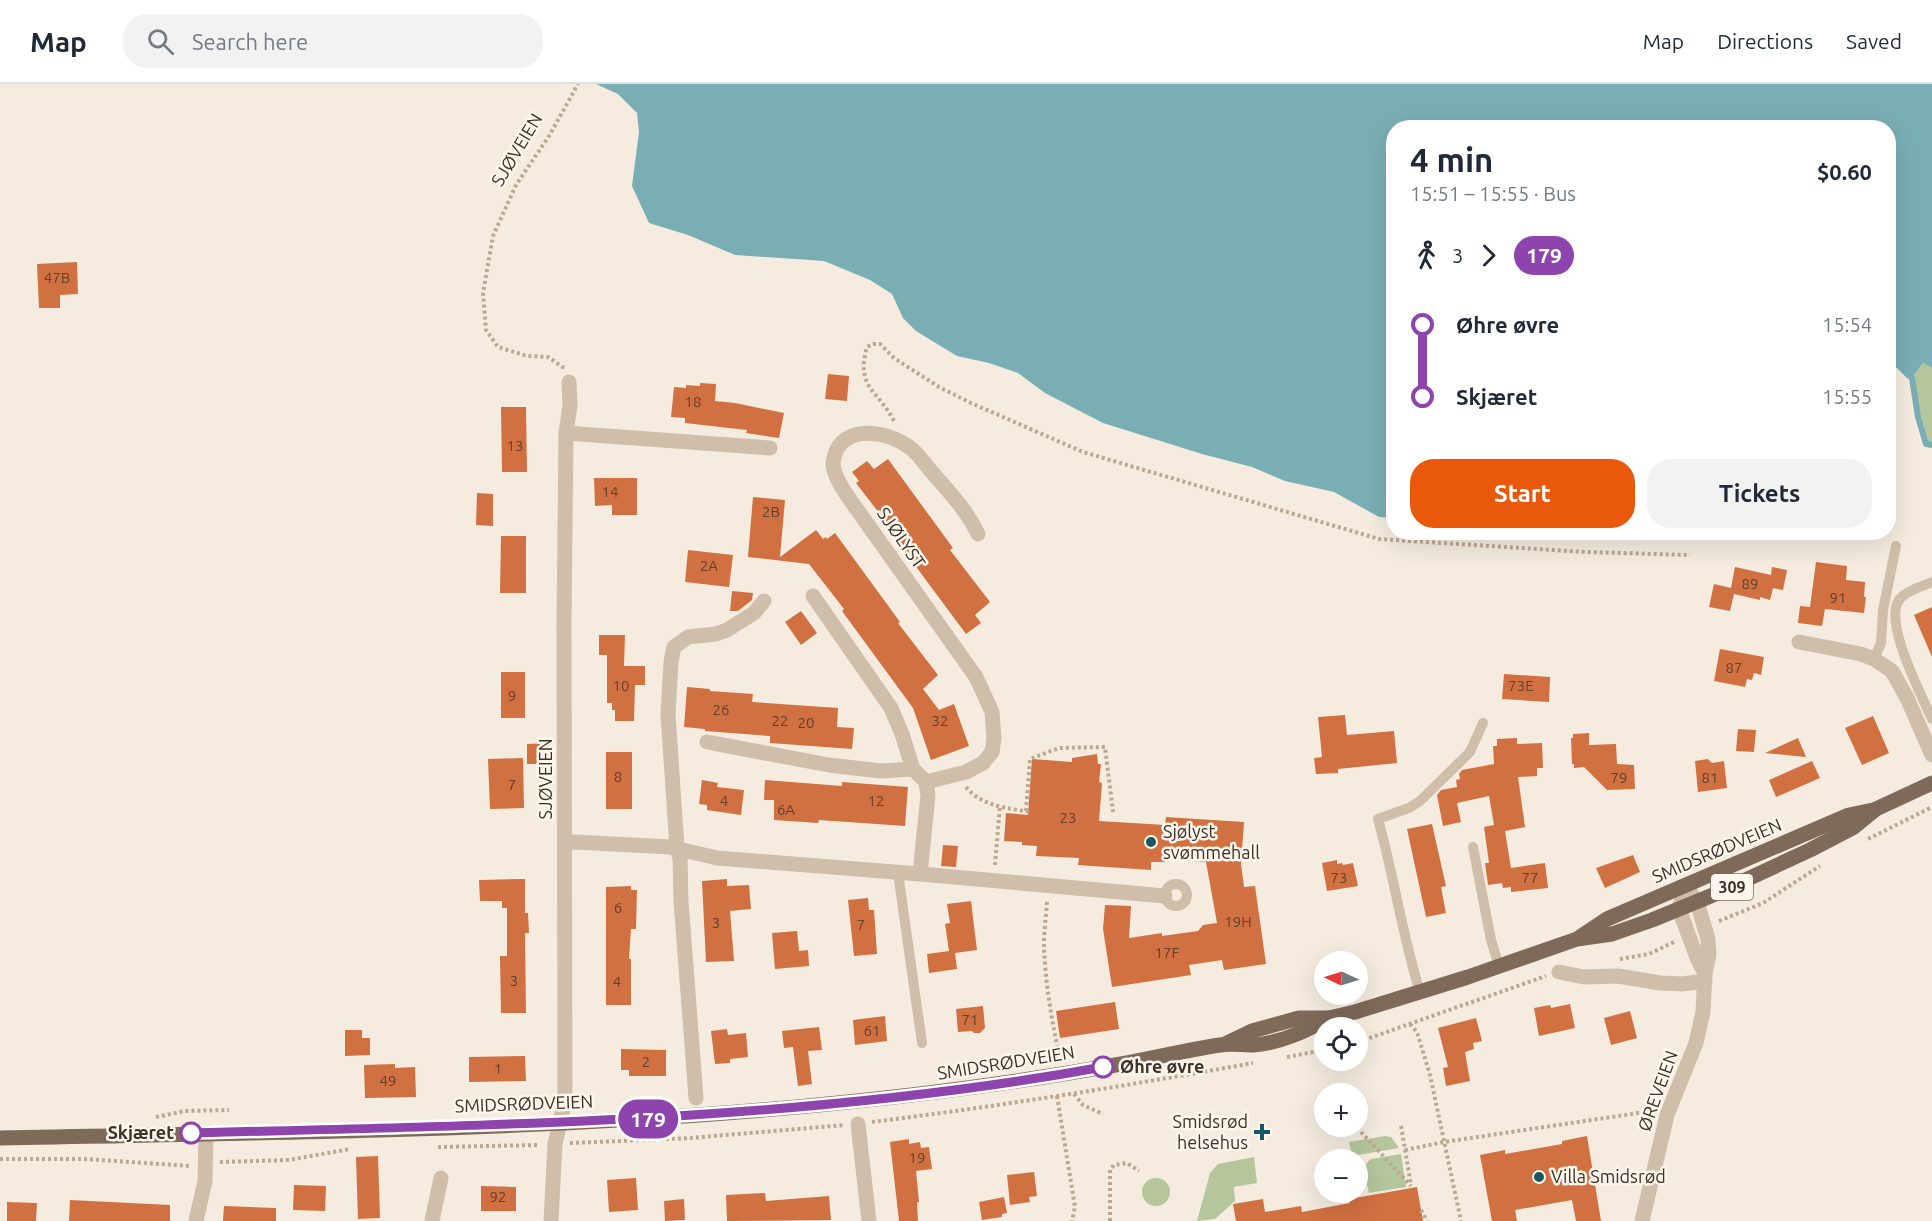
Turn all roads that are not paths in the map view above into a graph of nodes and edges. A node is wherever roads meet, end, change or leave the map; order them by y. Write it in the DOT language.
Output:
graph roads {
  1 [pos="569,382"];
  2 [pos="566,433"];
  3 [pos="770,448"];
  4 [pos="978,534"];
  5 [pos="1896,546"];
  6 [pos="1932,582"];
  7 [pos="813,596"];
  8 [pos="764,601"];
  9 [pos="1799,642"];
  10 [pos="1874,659"];
  11 [pos="1932,719"];
  12 [pos="1483,723"];
  13 [pos="707,742"];
  14 [pos="1932,754"];
  15 [pos="913,769"];
  16 [pos="926,782"];
  17 [pos="1932,783"];
  18 [pos="1876,809"];
  19 [pos="566,843"];
  20 [pos="1473,847"];
  21 [pos="676,848"];
  22 [pos="898,873"];
  23 [pos="920,874"];
  24 [pos="1686,886"];
  25 [pos="1165,896"];
  26 [pos="1697,902"];
  27 [pos="1679,909"];
  28 [pos="1577,939"];
  29 [pos="1499,966"];
  30 [pos="1559,972"];
  31 [pos="1705,977"];
  32 [pos="1420,992"];
  33 [pos="922,1043"];
  34 [pos="696,1098"];
  35 [pos="560,1123"];
  36 [pos="858,1124"];
  37 [pos="206,1133"];
  38 [pos="0,1138"];
  39 [pos="441,1178"];
  40 [pos="196,1221"];
  41 [pos="432,1221"];
  42 [pos="551,1221"];
  43 [pos="869,1221"];
  44 [pos="1642,1221"];
  1 -- 2 [label="street, SJØVEIEN"];
  2 -- 3 [label="street"];
  2 -- 19 [label="street, SJØVEIEN"];
  4 -- 16 [label="street, SJØLYST"];
  5 -- 10 [label="lane"];
  6 -- 11 [label="lane"];
  7 -- 15 [label="street"];
  8 -- 21 [label="street"];
  9 -- 10 [label="street"];
  10 -- 14 [label="street"];
  12 -- 32 [label="lane"];
  13 -- 15 [label="street"];
  15 -- 16 [label="street"];
  16 -- 23 [label="street"];
  17 -- 18 [label="main road, SMIDSRØDVEIEN / 309"];
  18 -- 24 [label="main road, SMIDSRØDVEIEN / 309"];
  18 -- 26 [label="main road, SMIDSRØDVEIEN / 309"];
  19 -- 21 [label="street"];
  19 -- 35 [label="street, SJØVEIEN"];
  20 -- 29 [label="lane"];
  21 -- 22 [label="street"];
  21 -- 34 [label="street"];
  22 -- 23 [label="street"];
  22 -- 33 [label="lane"];
  23 -- 25 [label="street"];
  24 -- 26 [label="street, ØREVEIEN"];
  24 -- 27 [label="street"];
  24 -- 28 [label="main road, SMIDSRØDVEIEN / 309"];
  26 -- 27 [label="main road, SMIDSRØDVEIEN / 309"];
  26 -- 31 [label="street, ØREVEIEN"];
  27 -- 28 [label="main road, SMIDSRØDVEIEN / 309"];
  27 -- 31 [label="street"];
  28 -- 29 [label="main road, SMIDSRØDVEIEN / 309"];
  29 -- 32 [label="main road, SMIDSRØDVEIEN / 309"];
  30 -- 31 [label="street"];
  31 -- 44 [label="street, ØREVEIEN"];
  32 -- 35 [label="main road, SMIDSRØDVEIEN / 309"];
  35 -- 37 [label="main road, SMIDSRØDVEIEN / 309"];
  35 -- 42 [label="street, SJØVEIEN"];
  36 -- 43 [label="street"];
  37 -- 38 [label="main road, SMIDSRØDVEIEN / 309"];
  37 -- 40 [label="street"];
  39 -- 41 [label="street"];
}
